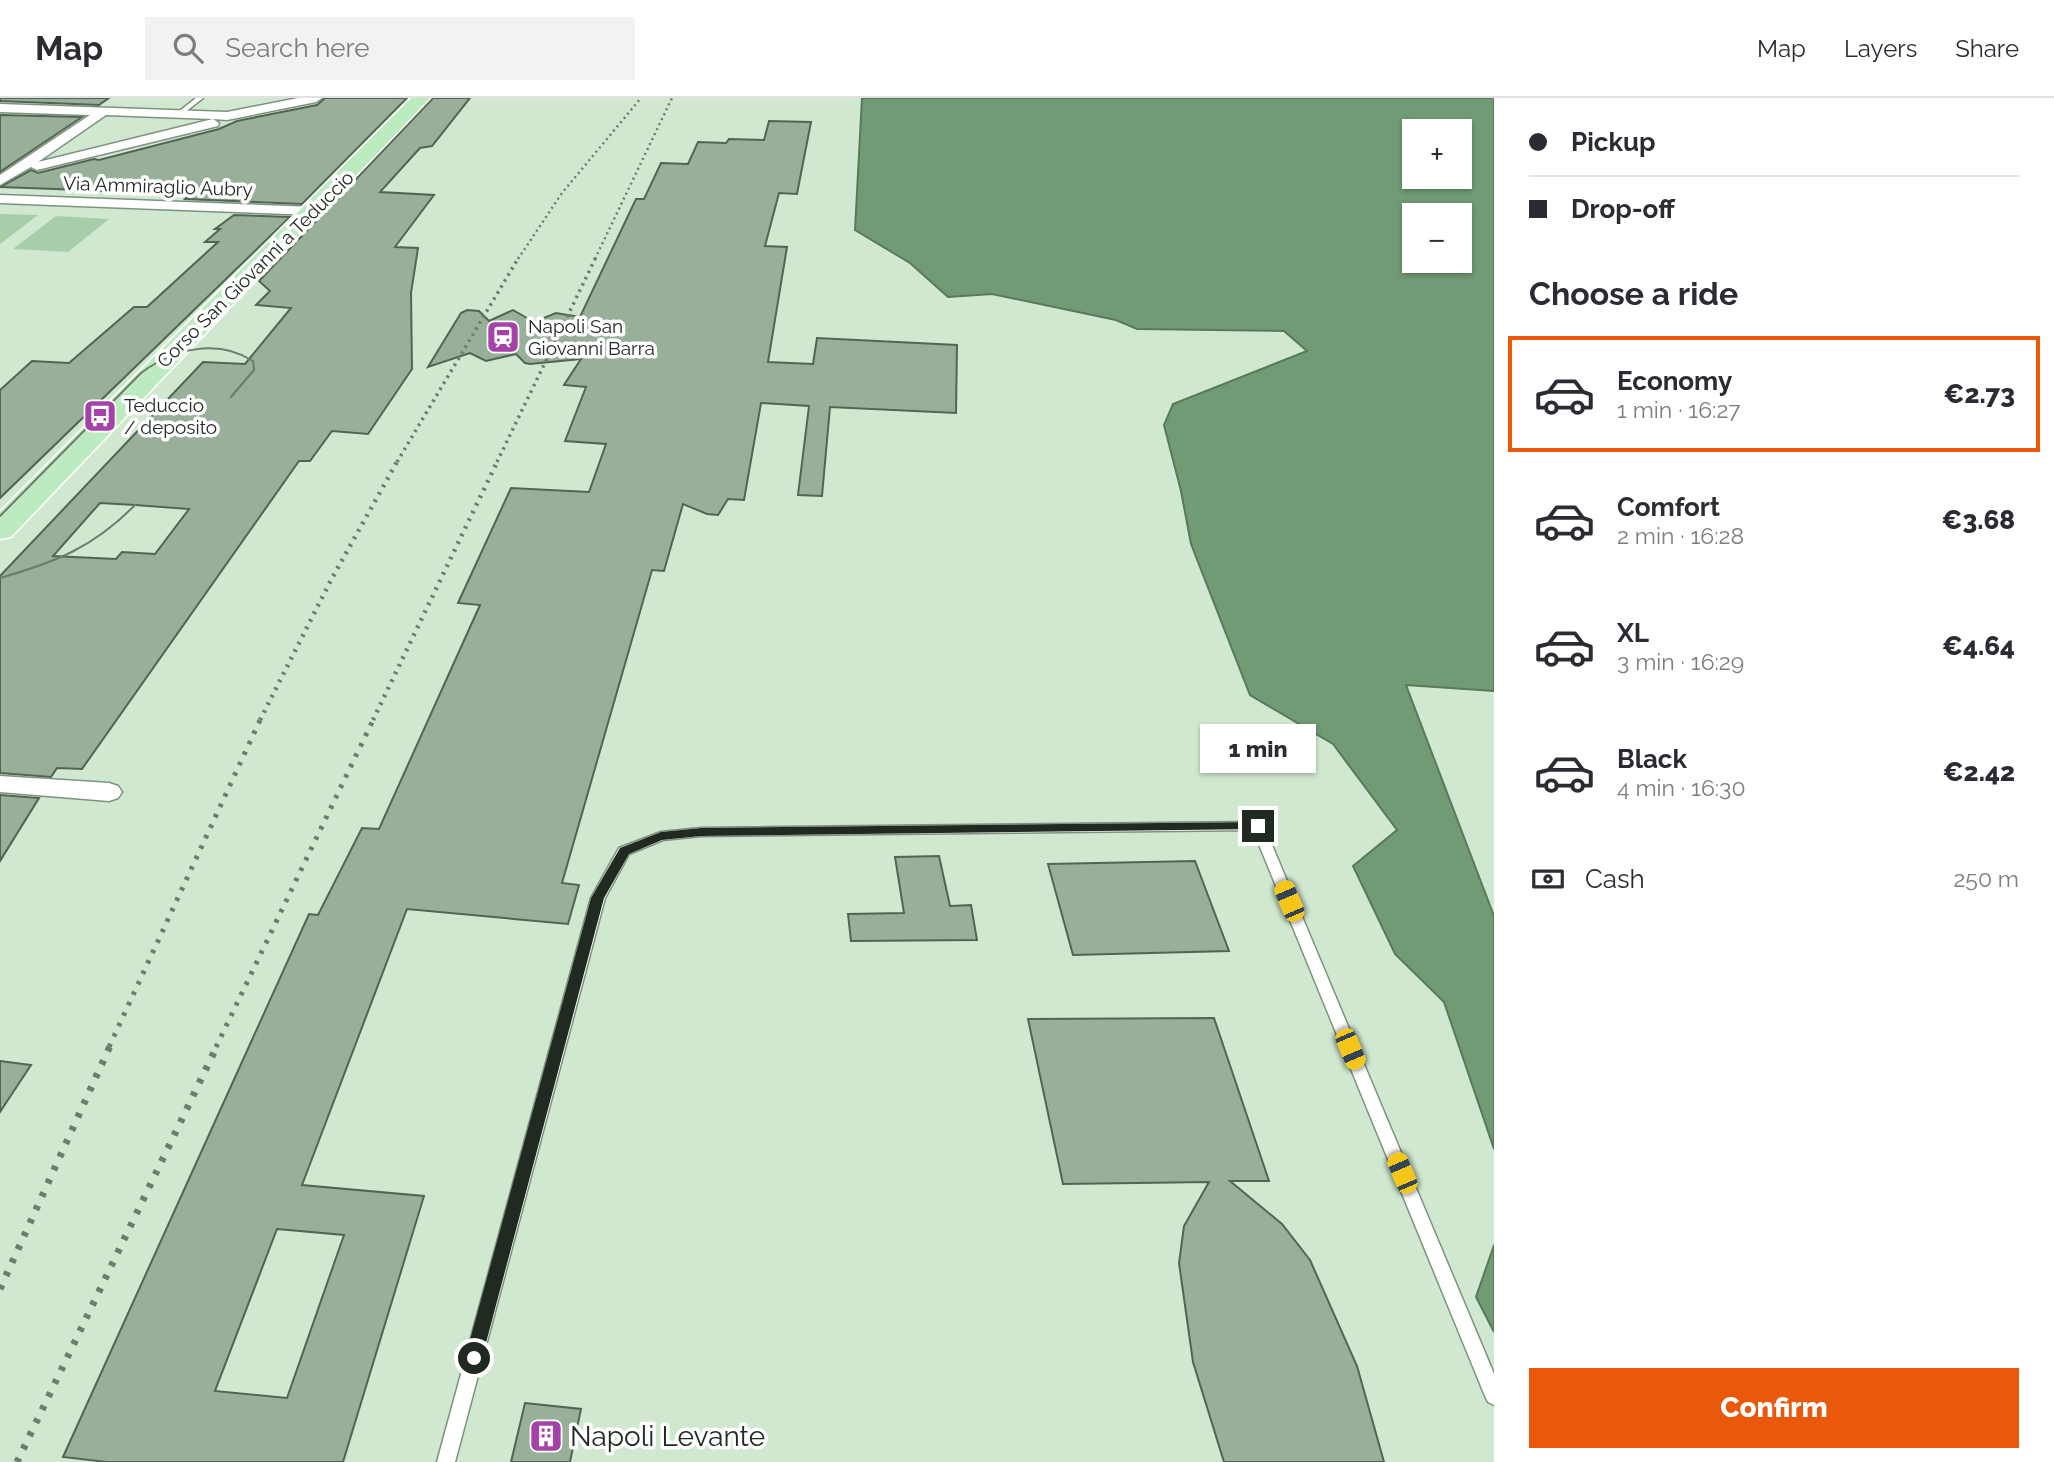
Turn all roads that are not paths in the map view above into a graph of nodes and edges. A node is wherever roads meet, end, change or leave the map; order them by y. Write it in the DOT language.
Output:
graph roads {
  1 [pos="62,98"];
  2 [pos="122,98"];
  3 [pos="200,98"];
  4 [pos="316,98"];
  5 [pos="421,98"];
  6 [pos="275,102"];
  7 [pos="0,108"];
  8 [pos="45,110"];
  9 [pos="104,112"];
  10 [pos="178,115"];
  11 [pos="234,116"];
  12 [pos="37,166"];
  13 [pos="0,181"];
  14 [pos="0,199"];
  15 [pos="315,211"];
  16 [pos="0,530"];
  17 [pos="0,784"];
  18 [pos="109,792"];
  19 [pos="1494,1396"];
  20 [pos="446,1462"];
  1 -- 8 [label="street"];
  2 -- 9 [label="street"];
  3 -- 10 [label="lane"];
  4 -- 6 [label="street"];
  5 -- 15 [label="main road, Corso San Giovanni a Teduccio"];
  6 -- 11 [label="street"];
  7 -- 8 [label="street"];
  8 -- 9 [label="street"];
  9 -- 10 [label="street"];
  9 -- 13 [label="street"];
  10 -- 11 [label="street"];
  11 -- 12 [label="street"];
  14 -- 15 [label="street, Via Ammiraglio Aubry"];
  15 -- 16 [label="main road, Corso San Giovanni a Teduccio"];
  17 -- 18 [label="street"];
  19 -- 20 [label="lane"];
}
